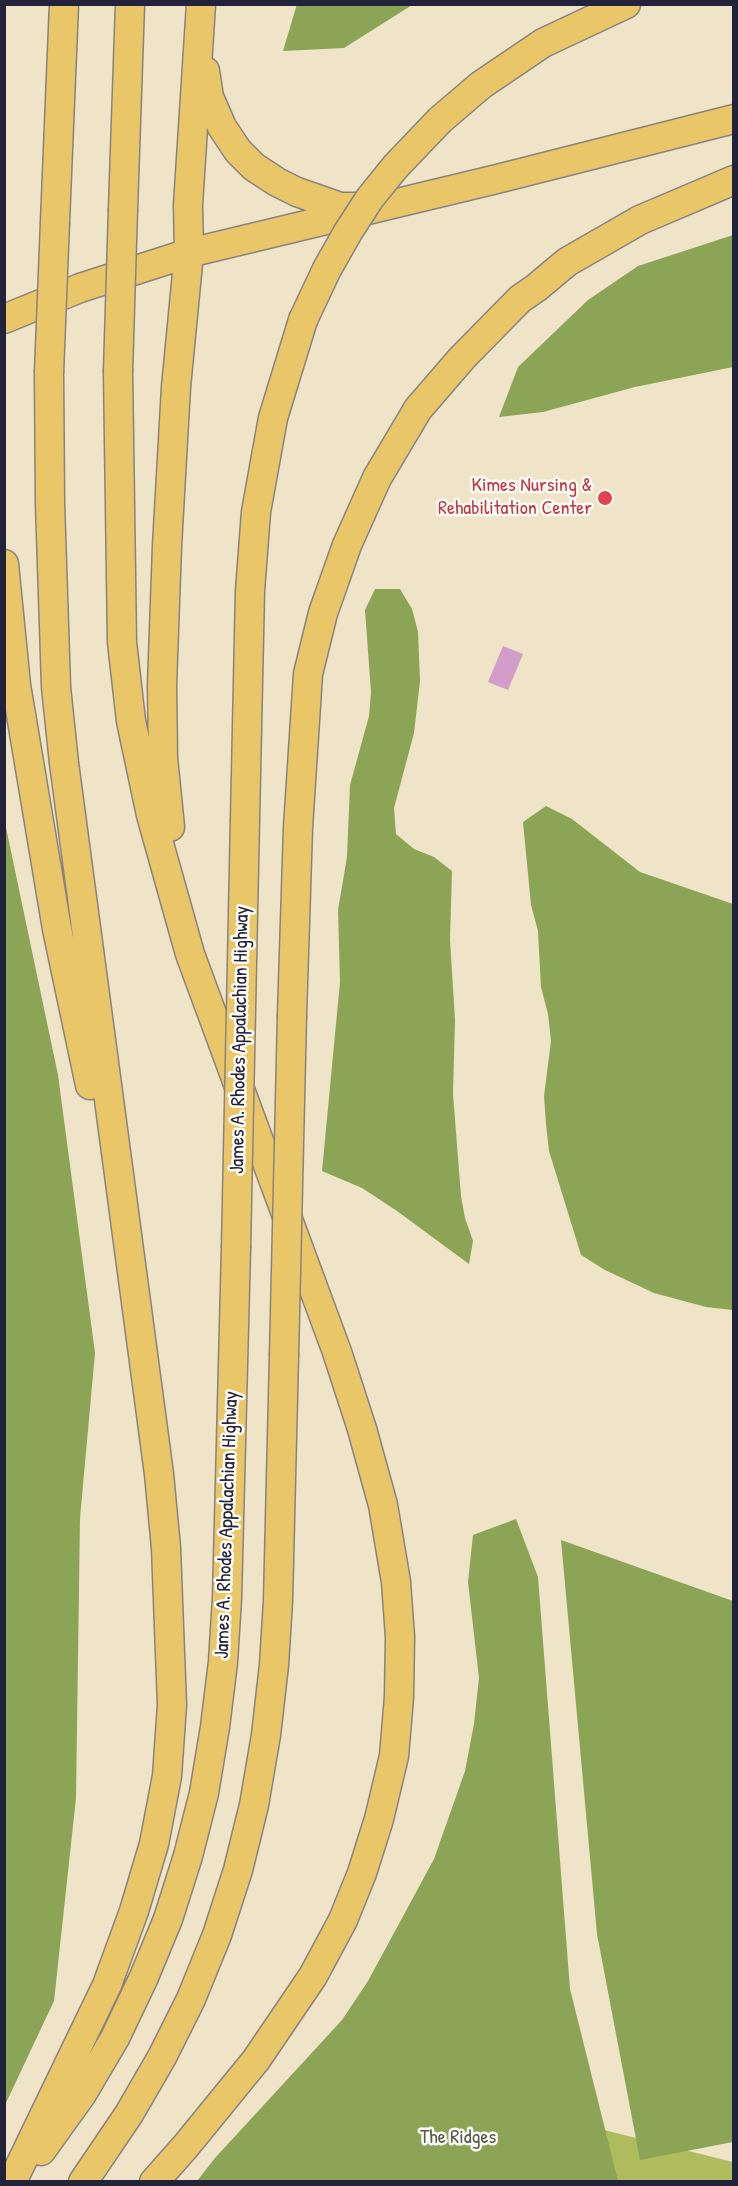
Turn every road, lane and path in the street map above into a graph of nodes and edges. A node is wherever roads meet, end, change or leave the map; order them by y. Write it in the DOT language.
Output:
graph roads {
  1 [pos="64,4"];
  2 [pos="130,4"];
  3 [pos="201,4"];
  4 [pos="626,4"];
  5 [pos="200,36"];
  6 [pos="734,119"];
  7 [pos="734,180"];
  8 [pos="382,206"];
  9 [pos="189,253"];
  10 [pos="4,319"];
  11 [pos="4,564"];
  12 [pos="190,954"];
  13 [pos="138,1308"];
  14 [pos="12,2181"];
  15 [pos="17,2181"];
  16 [pos="83,2181"];
  17 [pos="154,2181"];
  1 -- 13 [label="highway, bridge"];
  2 -- 12 [label="highway, bridge"];
  3 -- 5 [label="highway"];
  4 -- 15 [label="highway, James A. Rhodes Appalachian Highway, bridge"];
  5 -- 8 [label="highway"];
  5 -- 9 [label="highway"];
  6 -- 8 [label="highway"];
  7 -- 16 [label="highway, bridge"];
  8 -- 9 [label="highway"];
  9 -- 10 [label="highway"];
  9 -- 12 [label="highway"];
  11 -- 13 [label="highway"];
  12 -- 17 [label="highway"];
  13 -- 14 [label="highway"];
}
